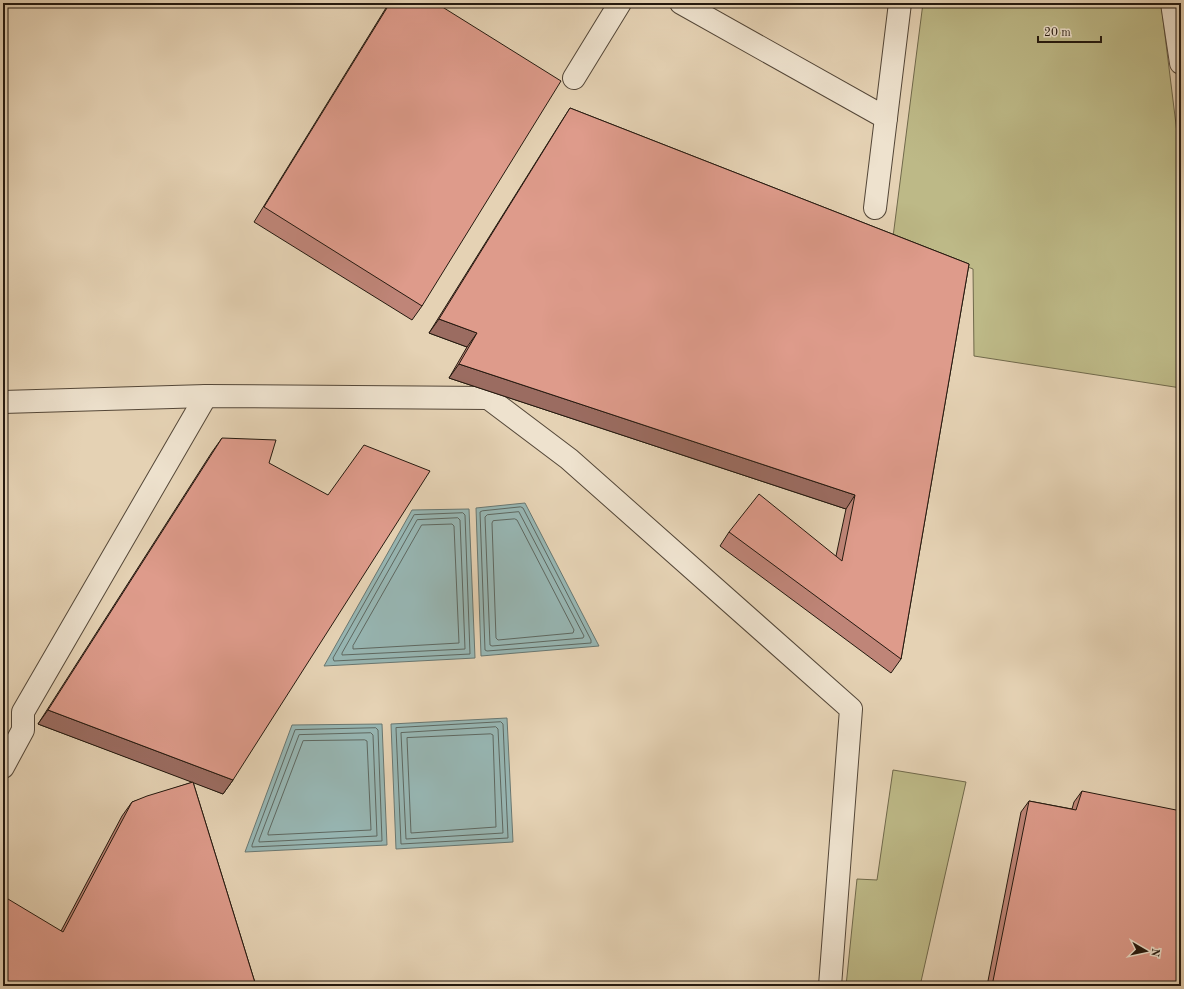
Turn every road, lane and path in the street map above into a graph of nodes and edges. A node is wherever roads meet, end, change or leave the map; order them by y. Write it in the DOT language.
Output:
graph roads {
  1 [pos="620,3"];
  2 [pos="681,3"];
  3 [pos="900,3"];
  4 [pos="1172,3"];
  5 [pos="1181,63"];
  6 [pos="574,78"];
  7 [pos="886,118"];
  8 [pos="875,208"];
  9 [pos="206,396"];
  10 [pos="3,402"];
  11 [pos="3,767"];
  12 [pos="830,986"];
  1 -- 6 [label="street"];
  2 -- 7 [label="street"];
  3 -- 7 [label="street"];
  4 -- 5 [label="street"];
  7 -- 8 [label="street"];
  9 -- 10 [label="street"];
  9 -- 11 [label="street"];
  9 -- 12 [label="street"];
}
